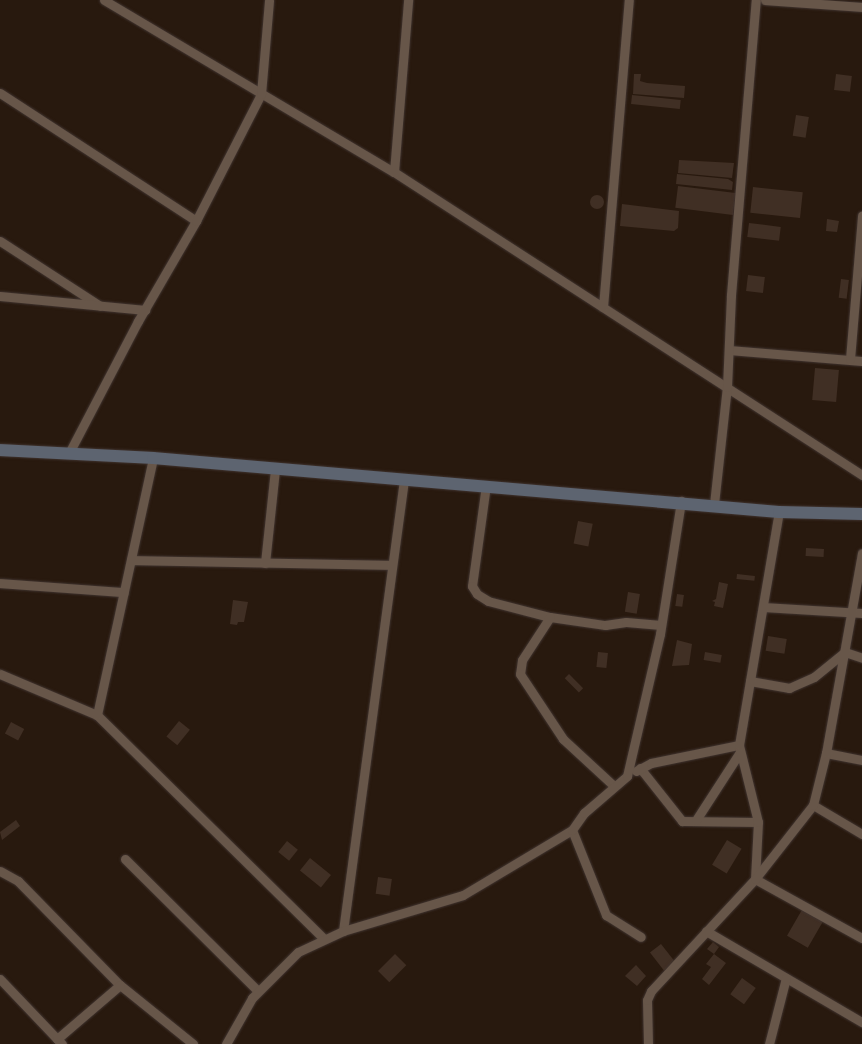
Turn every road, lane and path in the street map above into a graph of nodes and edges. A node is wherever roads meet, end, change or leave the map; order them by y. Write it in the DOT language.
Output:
graph roads {
  1 [pos="104,0"];
  2 [pos="268,0"];
  3 [pos="408,0"];
  4 [pos="628,0"];
  5 [pos="756,0"];
  6 [pos="765,0"];
  7 [pos="862,7"];
  8 [pos="0,93"];
  9 [pos="261,94"];
  10 [pos="394,172"];
  11 [pos="862,216"];
  12 [pos="196,221"];
  13 [pos="861,237"];
  14 [pos="0,241"];
  15 [pos="0,296"];
  16 [pos="102,307"];
  17 [pos="603,307"];
  18 [pos="145,310"];
  19 [pos="729,350"];
  20 [pos="850,360"];
  21 [pos="862,360"];
  22 [pos="728,387"];
  23 [pos="0,450"];
  24 [pos="70,453"];
  25 [pos="153,458"];
  26 [pos="275,470"];
  27 [pos="862,475"];
  28 [pos="404,479"];
  29 [pos="486,485"];
  30 [pos="682,501"];
  31 [pos="714,504"];
  32 [pos="780,512"];
  33 [pos="862,514"];
  34 [pos="862,552"];
  35 [pos="131,560"];
  36 [pos="265,563"];
  37 [pos="392,565"];
  38 [pos="0,583"];
  39 [pos="124,592"];
  40 [pos="763,607"];
  41 [pos="852,612"];
  42 [pos="862,613"];
  43 [pos="550,617"];
  44 [pos="661,625"];
  45 [pos="844,652"];
  46 [pos="862,658"];
  47 [pos="0,674"];
  48 [pos="750,681"];
  49 [pos="97,715"];
  50 [pos="739,749"];
  51 [pos="826,753"];
  52 [pos="862,760"];
  53 [pos="640,768"];
  54 [pos="627,776"];
  55 [pos="614,786"];
  56 [pos="814,804"];
  57 [pos="696,820"];
  58 [pos="758,822"];
  59 [pos="572,830"];
  60 [pos="862,834"];
  61 [pos="125,859"];
  62 [pos="0,870"];
  63 [pos="756,879"];
  64 [pos="343,931"];
  65 [pos="706,931"];
  66 [pos="641,937"];
  67 [pos="862,938"];
  68 [pos="324,939"];
  69 [pos="0,978"];
  70 [pos="786,978"];
  71 [pos="120,985"];
  72 [pos="258,992"];
  73 [pos="862,1022"];
  74 [pos="60,1042"];
  75 [pos="193,1044"];
  76 [pos="226,1044"];
  77 [pos="648,1044"];
  78 [pos="769,1044"];
  1 -- 9 [label="street"];
  2 -- 9 [label="street"];
  3 -- 10 [label="street"];
  4 -- 17 [label="street"];
  5 -- 19 [label="street"];
  6 -- 7 [label="street"];
  8 -- 12 [label="street"];
  9 -- 10 [label="street"];
  9 -- 12 [label="street"];
  10 -- 17 [label="street"];
  11 -- 13 [label="street"];
  12 -- 18 [label="street"];
  13 -- 20 [label="street"];
  14 -- 16 [label="street"];
  15 -- 16 [label="street"];
  16 -- 18 [label="street"];
  17 -- 22 [label="street"];
  18 -- 24 [label="street"];
  19 -- 20 [label="street"];
  19 -- 22 [label="street"];
  20 -- 21 [label="street"];
  22 -- 27 [label="street"];
  22 -- 31 [label="street"];
  23 -- 24 [label="street"];
  24 -- 25 [label="street"];
  25 -- 26 [label="street"];
  25 -- 35 [label="street"];
  26 -- 28 [label="street"];
  26 -- 36 [label="street"];
  28 -- 29 [label="street"];
  28 -- 37 [label="street"];
  29 -- 30 [label="street"];
  29 -- 43 [label="street"];
  30 -- 31 [label="street"];
  30 -- 44 [label="street"];
  31 -- 32 [label="street"];
  32 -- 33 [label="street"];
  32 -- 40 [label="street"];
  34 -- 41 [label="street"];
  35 -- 36 [label="street"];
  35 -- 39 [label="street"];
  36 -- 37 [label="street"];
  37 -- 64 [label="street"];
  38 -- 39 [label="street"];
  39 -- 49 [label="street"];
  40 -- 41 [label="street"];
  40 -- 48 [label="street"];
  41 -- 42 [label="street"];
  41 -- 45 [label="street"];
  43 -- 44 [label="street"];
  43 -- 55 [label="street"];
  44 -- 54 [label="street"];
  45 -- 46 [label="street"];
  45 -- 48 [label="street"];
  45 -- 51 [label="street"];
  47 -- 49 [label="street"];
  48 -- 50 [label="street"];
  49 -- 68 [label="street"];
  50 -- 53 [label="street"];
  50 -- 57 [label="street"];
  50 -- 58 [label="street"];
  51 -- 52 [label="street"];
  51 -- 56 [label="street"];
  53 -- 54 [label="street"];
  53 -- 57 [label="street"];
  54 -- 55 [label="street"];
  55 -- 59 [label="street"];
  56 -- 60 [label="street"];
  56 -- 63 [label="street"];
  57 -- 58 [label="street"];
  58 -- 63 [label="street"];
  59 -- 64 [label="street"];
  59 -- 66 [label="street"];
  61 -- 72 [label="street"];
  62 -- 71 [label="street"];
  63 -- 65 [label="street"];
  63 -- 67 [label="street"];
  64 -- 68 [label="street"];
  65 -- 70 [label="street"];
  65 -- 77 [label="street"];
  68 -- 72 [label="street"];
  69 -- 74 [label="street"];
  70 -- 73 [label="street"];
  70 -- 78 [label="street"];
  71 -- 74 [label="street"];
  71 -- 75 [label="street"];
  72 -- 76 [label="street"];
}
